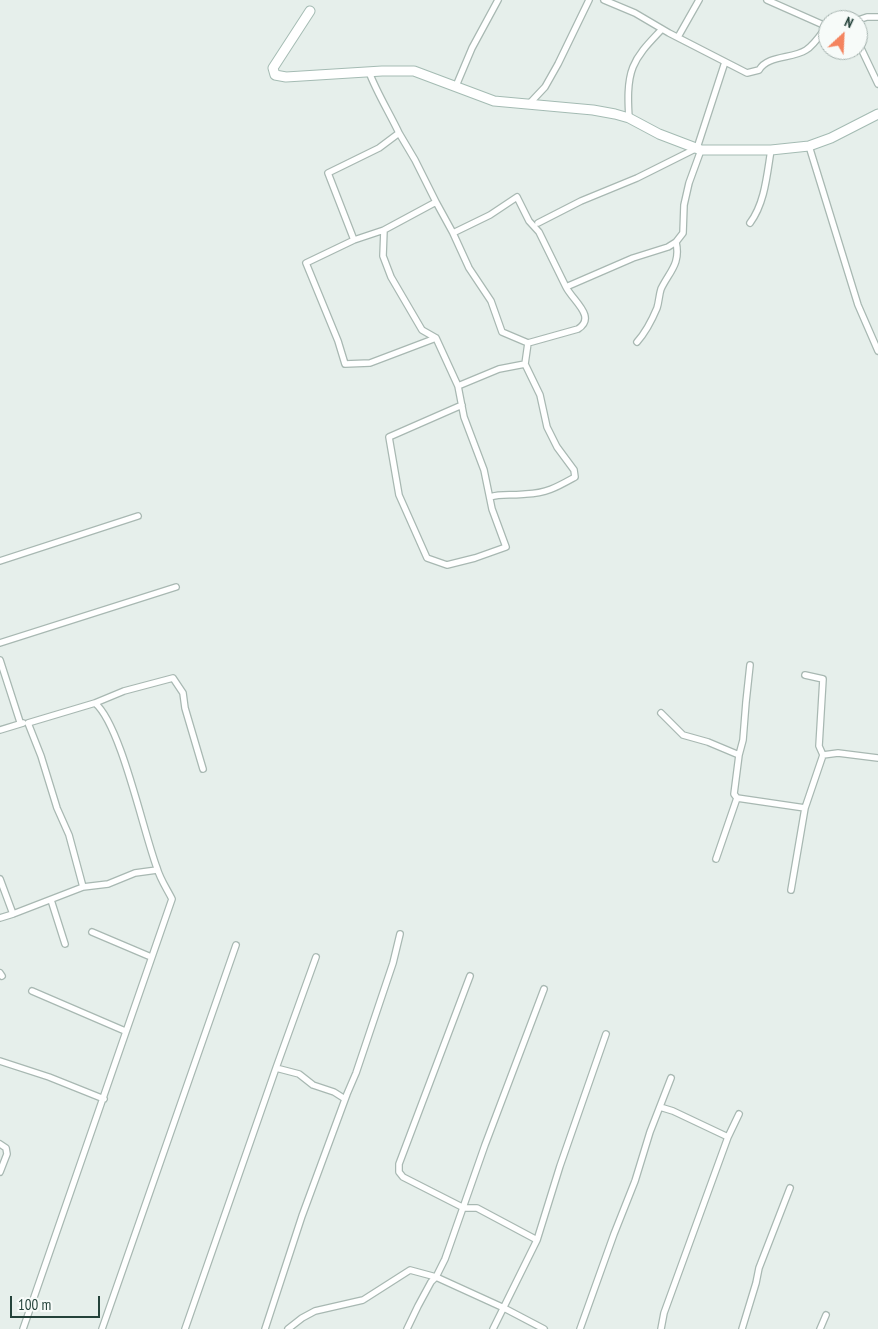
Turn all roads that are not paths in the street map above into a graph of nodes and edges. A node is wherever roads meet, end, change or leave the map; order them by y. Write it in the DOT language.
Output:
graph roads {
  1 [pos="498,0"];
  2 [pos="589,0"];
  3 [pos="604,0"];
  4 [pos="699,0"];
  5 [pos="767,0"];
  6 [pos="310,11"];
  7 [pos="818,22"];
  8 [pos="662,29"];
  9 [pos="678,37"];
  10 [pos="818,37"];
  11 [pos="867,60"];
  12 [pos="725,62"];
  13 [pos="369,72"];
  14 [pos="878,84"];
  15 [pos="456,86"];
  16 [pos="528,104"];
  17 [pos="878,114"];
  18 [pos="628,118"];
  19 [pos="399,133"];
  20 [pos="809,146"];
  21 [pos="699,149"];
  22 [pos="771,150"];
  23 [pos="436,202"];
  24 [pos="538,223"];
  25 [pos="750,224"];
  26 [pos="384,230"];
  27 [pos="452,233"];
  28 [pos="354,240"];
  29 [pos="676,242"];
  30 [pos="566,287"];
  31 [pos="436,338"];
  32 [pos="636,342"];
  33 [pos="528,343"];
  34 [pos="878,351"];
  35 [pos="524,364"];
  36 [pos="458,386"];
  37 [pos="462,404"];
  38 [pos="490,497"];
  39 [pos="138,516"];
  40 [pos="0,561"];
  41 [pos="176,587"];
  42 [pos="0,643"];
  43 [pos="0,660"];
  44 [pos="750,665"];
  45 [pos="805,675"];
  46 [pos="95,703"];
  47 [pos="661,713"];
  48 [pos="20,722"];
  49 [pos="28,723"];
  50 [pos="0,730"];
  51 [pos="739,755"];
  52 [pos="823,755"];
  53 [pos="878,758"];
  54 [pos="203,769"];
  55 [pos="737,798"];
  56 [pos="805,808"];
  57 [pos="716,859"];
  58 [pos="157,870"];
  59 [pos="0,879"];
  60 [pos="83,887"];
  61 [pos="791,890"];
  62 [pos="51,900"];
  63 [pos="13,914"];
  64 [pos="0,918"];
  65 [pos="92,932"];
  66 [pos="400,934"];
  67 [pos="65,944"];
  68 [pos="236,946"];
  69 [pos="151,957"];
  70 [pos="316,957"];
  71 [pos="470,976"];
  72 [pos="544,989"];
  73 [pos="32,992"];
  74 [pos="125,1031"];
  75 [pos="606,1034"];
  76 [pos="0,1061"];
  77 [pos="276,1068"];
  78 [pos="671,1078"];
  79 [pos="104,1099"];
  80 [pos="346,1099"];
  81 [pos="660,1107"];
  82 [pos="739,1114"];
  83 [pos="728,1137"];
  84 [pos="0,1144"];
  85 [pos="0,1172"];
  86 [pos="790,1188"];
  87 [pos="464,1208"];
  88 [pos="537,1240"];
  89 [pos="436,1278"];
  90 [pos="504,1308"];
  91 [pos="826,1316"];
  92 [pos="23,1329"];
  93 [pos="102,1329"];
  94 [pos="185,1329"];
  95 [pos="265,1329"];
  96 [pos="288,1329"];
  97 [pos="407,1329"];
  98 [pos="493,1329"];
  99 [pos="544,1329"];
  100 [pos="580,1329"];
  101 [pos="661,1329"];
  102 [pos="742,1329"];
  103 [pos="820,1329"];
  1 -- 15 [label="street"];
  2 -- 16 [label="street"];
  3 -- 8 [label="street"];
  4 -- 9 [label="street"];
  5 -- 7 [label="street"];
  6 -- 13 [label="street"];
  8 -- 9 [label="street"];
  8 -- 18 [label="street"];
  9 -- 12 [label="street"];
  10 -- 12 [label="street"];
  11 -- 14 [label="street"];
  12 -- 21 [label="street"];
  13 -- 15 [label="street"];
  13 -- 19 [label="street"];
  15 -- 16 [label="street"];
  16 -- 18 [label="street"];
  17 -- 20 [label="street"];
  18 -- 21 [label="street"];
  19 -- 23 [label="street"];
  19 -- 28 [label="street"];
  20 -- 22 [label="street"];
  20 -- 34 [label="street"];
  21 -- 22 [label="street"];
  21 -- 24 [label="street"];
  21 -- 29 [label="street"];
  22 -- 25 [label="street"];
  23 -- 26 [label="street"];
  23 -- 27 [label="street"];
  26 -- 28 [label="street"];
  26 -- 31 [label="street"];
  27 -- 30 [label="street"];
  27 -- 33 [label="street"];
  28 -- 31 [label="street"];
  29 -- 30 [label="street"];
  29 -- 32 [label="street"];
  30 -- 33 [label="street"];
  31 -- 36 [label="street"];
  33 -- 35 [label="street"];
  35 -- 36 [label="street"];
  35 -- 38 [label="street"];
  36 -- 37 [label="street"];
  37 -- 38 [label="street"];
  37 -- 38 [label="street"];
  39 -- 40 [label="street"];
  41 -- 42 [label="street"];
  43 -- 48 [label="street"];
  44 -- 51 [label="street"];
  45 -- 52 [label="street"];
  46 -- 49 [label="street"];
  46 -- 54 [label="street"];
  46 -- 58 [label="street"];
  47 -- 51 [label="street"];
  48 -- 49 [label="street"];
  48 -- 50 [label="street"];
  49 -- 60 [label="street"];
  51 -- 55 [label="street"];
  52 -- 53 [label="street"];
  52 -- 56 [label="street"];
  55 -- 56 [label="street"];
  55 -- 57 [label="street"];
  56 -- 61 [label="street"];
  58 -- 60 [label="street"];
  58 -- 69 [label="street"];
  59 -- 63 [label="street"];
  60 -- 62 [label="street"];
  62 -- 63 [label="street"];
  62 -- 67 [label="street"];
  63 -- 64 [label="street"];
  65 -- 69 [label="street"];
  66 -- 80 [label="street"];
  68 -- 93 [label="street"];
  69 -- 74 [label="street"];
  70 -- 77 [label="street"];
  71 -- 87 [label="street"];
  72 -- 87 [label="street"];
  73 -- 74 [label="street"];
  74 -- 79 [label="street"];
  75 -- 88 [label="street"];
  76 -- 79 [label="street"];
  77 -- 80 [label="street"];
  77 -- 94 [label="street"];
  78 -- 81 [label="street"];
  79 -- 92 [label="street"];
  80 -- 95 [label="street"];
  81 -- 83 [label="street"];
  81 -- 100 [label="street"];
  82 -- 83 [label="street"];
  83 -- 101 [label="street"];
  84 -- 85 [label="street"];
  86 -- 102 [label="street"];
  87 -- 88 [label="street"];
  87 -- 89 [label="street"];
  88 -- 90 [label="street"];
  89 -- 90 [label="street"];
  89 -- 96 [label="street"];
  89 -- 97 [label="street"];
  90 -- 98 [label="street"];
  90 -- 99 [label="street"];
  91 -- 103 [label="street"];
}
